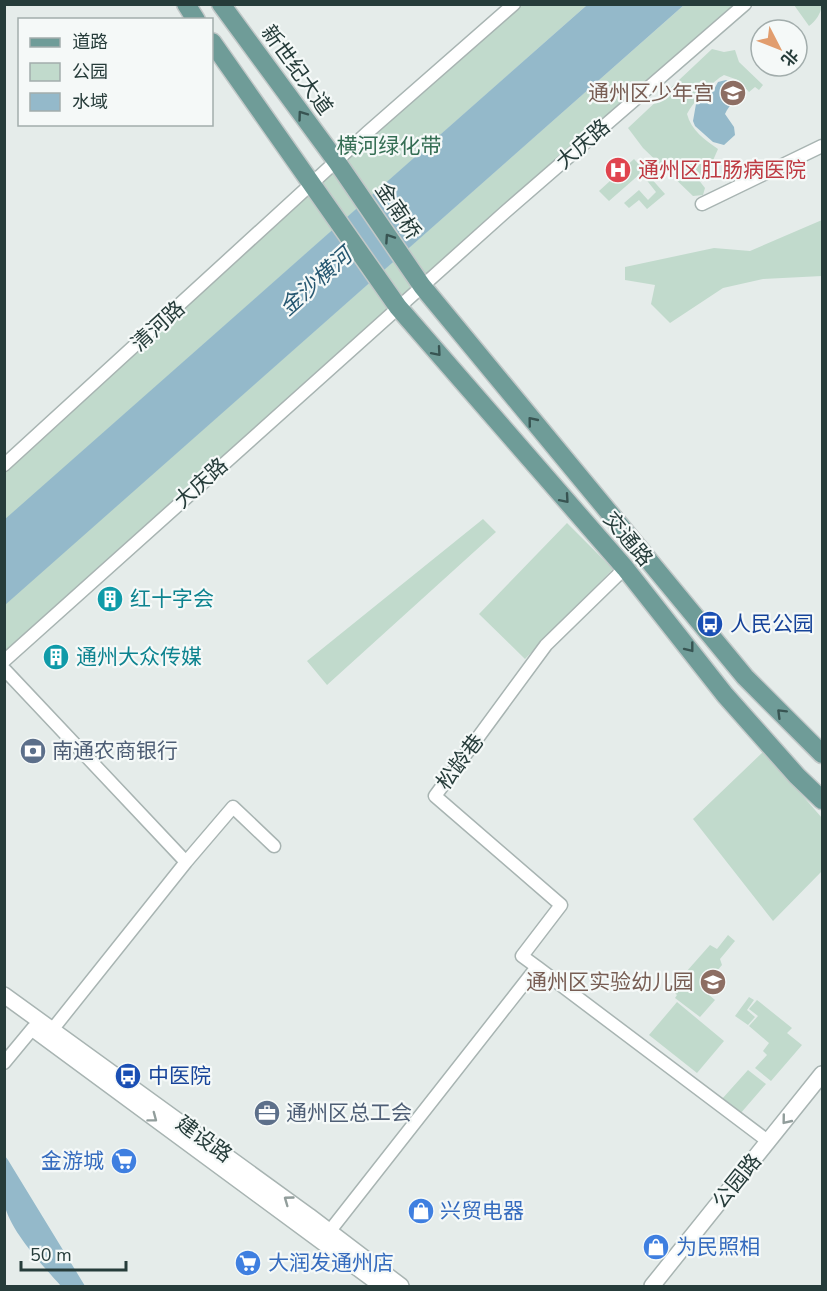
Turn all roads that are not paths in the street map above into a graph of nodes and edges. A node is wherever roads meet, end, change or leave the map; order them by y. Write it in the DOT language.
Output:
graph roads {
  1 [pos="186,4"];
  2 [pos="221,4"];
  3 [pos="514,4"];
  4 [pos="745,4"];
  5 [pos="195,18"];
  6 [pos="213,43"];
  7 [pos="822,146"];
  8 [pos="337,162"];
  9 [pos="311,186"];
  10 [pos="702,204"];
  11 [pos="422,286"];
  12 [pos="398,308"];
  13 [pos="4,465"];
  14 [pos="625,568"];
  15 [pos="4,661"];
  16 [pos="4,669"];
  17 [pos="822,754"];
  18 [pos="822,801"];
  19 [pos="274,846"];
  20 [pos="186,862"];
  21 [pos="537,967"];
  22 [pos="4,995"];
  23 [pos="4,1008"];
  24 [pos="33,1028"];
  25 [pos="52,1030"];
  26 [pos="4,1063"];
  27 [pos="822,1074"];
  28 [pos="769,1142"];
  29 [pos="329,1232"];
  30 [pos="382,1287"];
  31 [pos="401,1287"];
  32 [pos="652,1287"];
  1 -- 5 [label="main road"];
  8 -- 2 [label="main road, 新世纪大道, one-way"];
  3 -- 8 [label="street"];
  4 -- 11 [label="street, 大庆路"];
  6 -- 9 [label="main road"];
  7 -- 10 [label="street"];
  8 -- 9 [label="street, 清河路"];
  11 -- 8 [label="main road, 金南桥, one-way"];
  9 -- 12 [label="main road"];
  9 -- 13 [label="street, 清河路"];
  11 -- 12 [label="street, 大庆路"];
  17 -- 11 [label="main road, 交通路, one-way"];
  12 -- 14 [label="main road, 交通路, one-way"];
  12 -- 15 [label="street, 大庆路"];
  14 -- 18 [label="main road, 交通路, one-way"];
  14 -- 21 [label="street, 松龄巷"];
  16 -- 20 [label="street"];
  19 -- 20 [label="street"];
  20 -- 25 [label="street"];
  21 -- 28 [label="street"];
  21 -- 29 [label="street"];
  22 -- 25 [label="street, 建设路"];
  23 -- 24 [label="street, 建设路"];
  24 -- 26 [label="street"];
  24 -- 30 [label="street, 建设路, one-way"];
  29 -- 25 [label="street, 建设路, one-way"];
  27 -- 28 [label="street, 公园路, one-way"];
  28 -- 32 [label="street, 公园路"];
  29 -- 31 [label="street, 建设路"];
}
